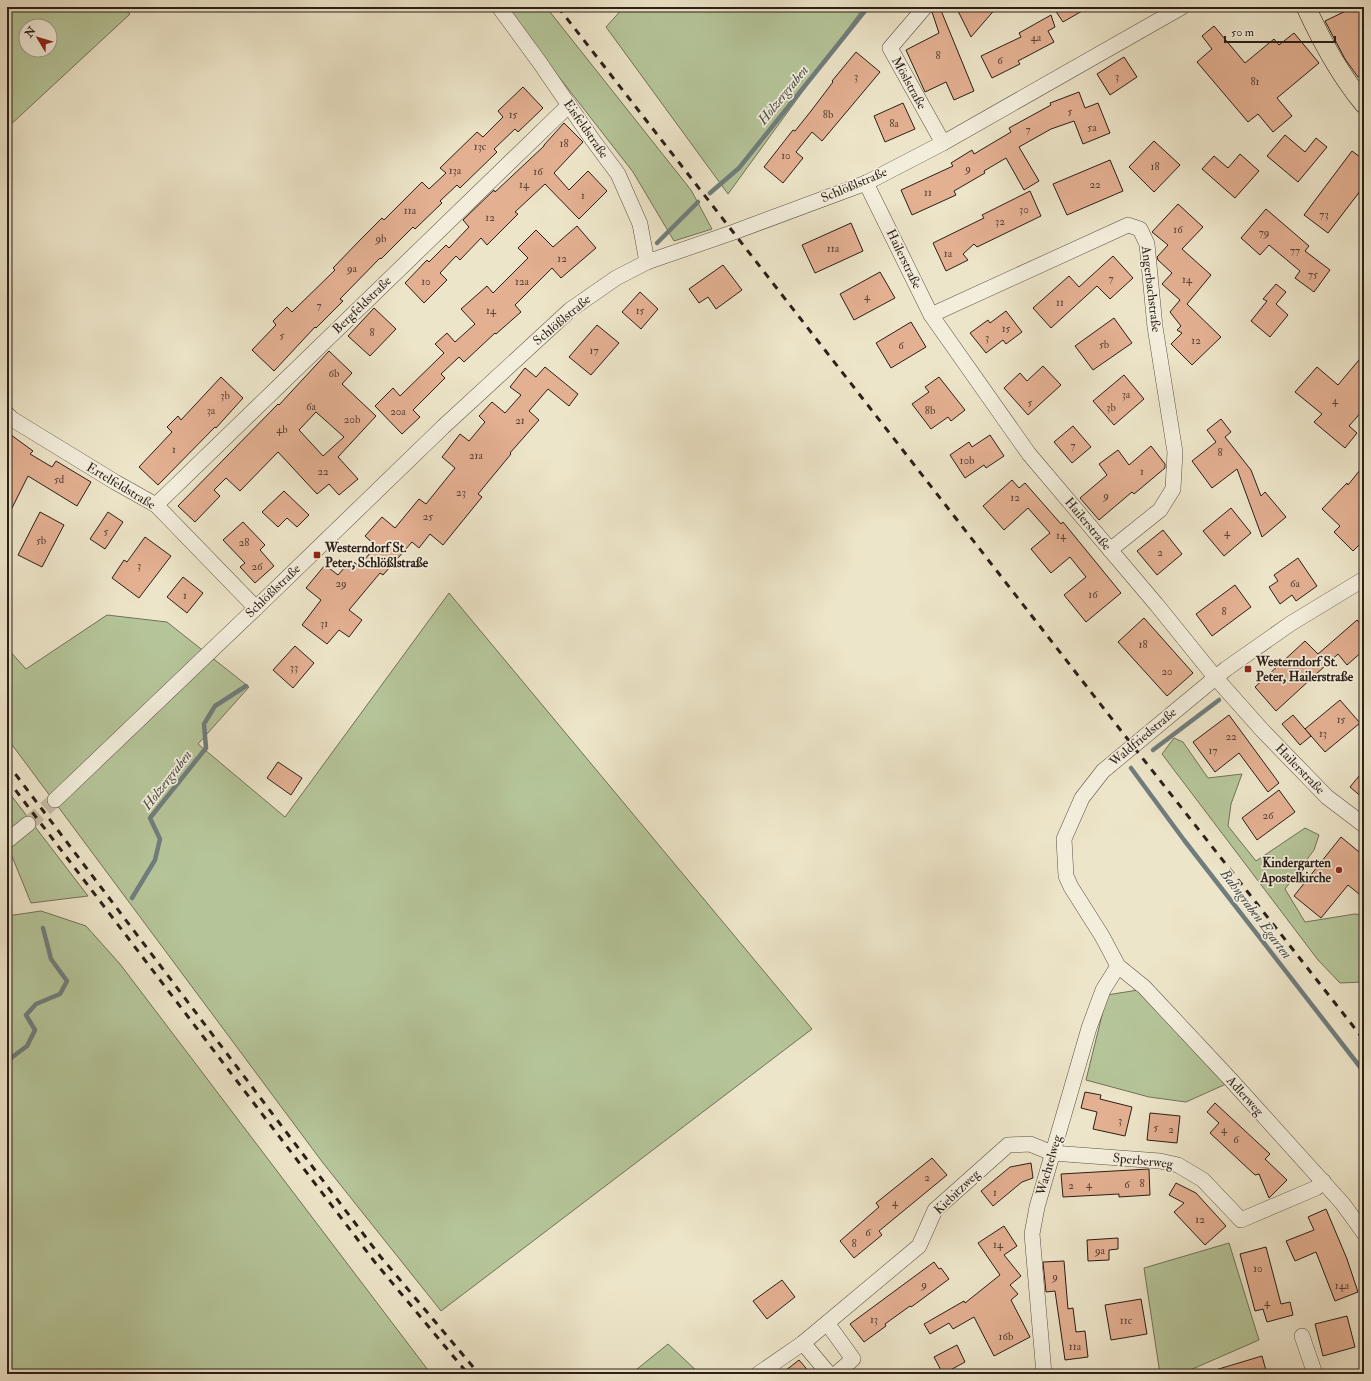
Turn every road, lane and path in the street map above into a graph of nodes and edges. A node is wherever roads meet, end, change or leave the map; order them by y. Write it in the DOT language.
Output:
graph roads {
  1 [pos="499,7"];
  2 [pos="925,7"];
  3 [pos="1182,7"];
  4 [pos="1306,7"];
  5 [pos="1364,104"];
  6 [pos="569,105"];
  7 [pos="943,143"];
  8 [pos="866,182"];
  9 [pos="647,262"];
  10 [pos="931,315"];
  11 [pos="9,420"];
  12 [pos="156,505"];
  13 [pos="1110,550"];
  14 [pos="1364,579"];
  15 [pos="256,608"];
  16 [pos="1215,677"];
  17 [pos="55,800"];
  18 [pos="28,824"];
  19 [pos="1364,825"];
  20 [pos="7,841"];
  21 [pos="1118,966"];
  22 [pos="1052,1153"];
  23 [pos="1323,1181"];
  24 [pos="1364,1233"];
  25 [pos="827,1322"];
  26 [pos="1302,1336"];
  27 [pos="803,1343"];
  28 [pos="758,1374"];
  29 [pos="829,1374"];
  30 [pos="836,1374"];
  31 [pos="1044,1374"];
  32 [pos="1315,1374"];
  1 -- 6 [label="street, Eisfeldstraße"];
  2 -- 7 [label="street, Möslstraße"];
  3 -- 7 [label="street, Schlößlstraße"];
  4 -- 5 [label="main road"];
  6 -- 9 [label="street, Eisfeldstraße"];
  6 -- 12 [label="street, Bergfeldstraße"];
  7 -- 8 [label="street, Schlößlstraße"];
  8 -- 9 [label="street, Schlößlstraße"];
  8 -- 10 [label="street, Hailerstraße"];
  9 -- 15 [label="street, Schlößlstraße"];
  10 -- 13 [label="street, Hailerstraße"];
  10 -- 13 [label="street, Angerbachstraße"];
  11 -- 12 [label="street, Ertelfeldstraße"];
  12 -- 15 [label="street, Ertelfeldstraße"];
  13 -- 16 [label="street, Hailerstraße"];
  14 -- 16 [label="street, Waldfriedstraße"];
  15 -- 17 [label="street, Schlößlstraße"];
  16 -- 19 [label="street, Hailerstraße"];
  16 -- 21 [label="street, Waldfriedstraße"];
  18 -- 20 [label="street"];
  21 -- 22 [label="street, Wachtelweg"];
  21 -- 23 [label="street, Adlerweg"];
  22 -- 23 [label="street, Sperberweg"];
  22 -- 25 [label="street, Kiebitzweg"];
  22 -- 31 [label="street, Wachtelweg"];
  23 -- 24 [label="street, Adlerweg"];
  25 -- 27 [label="street, Kiebitzweg"];
  25 -- 30 [label="street"];
  26 -- 32 [label="street"];
  27 -- 28 [label="street, Kiebitzweg"];
  27 -- 29 [label="street"];
}
